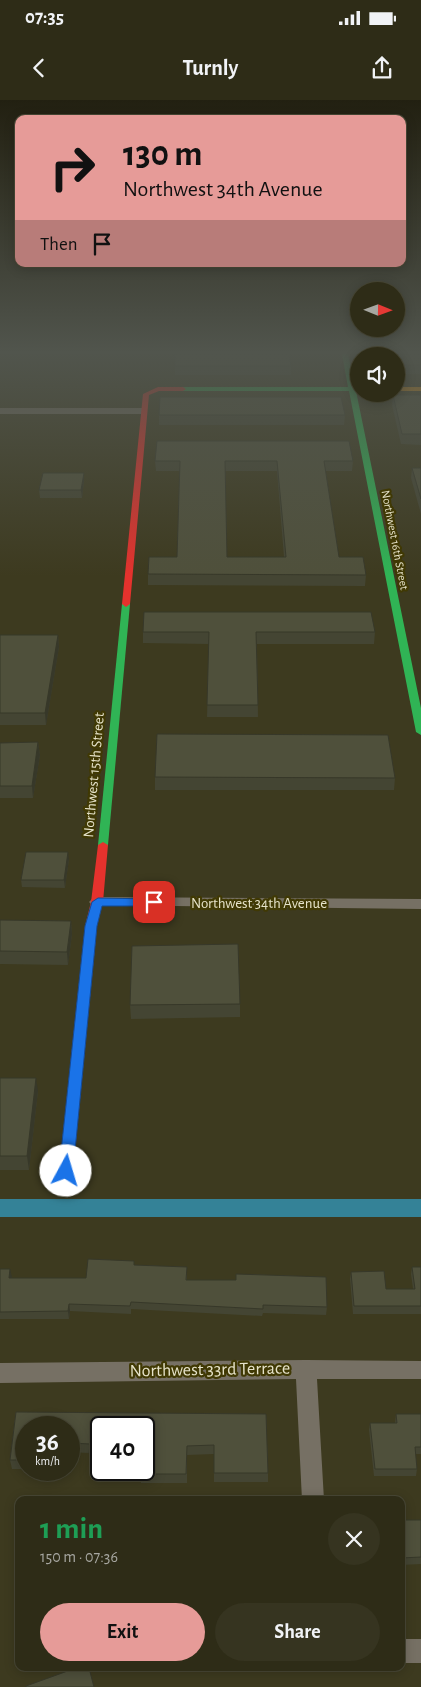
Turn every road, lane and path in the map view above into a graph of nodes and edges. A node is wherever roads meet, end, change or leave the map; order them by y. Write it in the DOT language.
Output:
graph roads {
  1 [pos="141,428"];
  2 [pos="363,428"];
  3 [pos="421,732"];
  4 [pos="98,902"];
  5 [pos="421,904"];
  6 [pos="66,1171"];
  7 [pos="306,1369"];
  8 [pos="421,1370"];
  9 [pos="0,1373"];
  10 [pos="313,1496"];
  11 [pos="405,1651"];
  12 [pos="421,1651"];
  1 -- 4 [label="street, Northwest 15th Street"];
  2 -- 3 [label="street, Northwest 16th Street"];
  4 -- 5 [label="street, Northwest 34th Avenue"];
  4 -- 6 [label="street, Northwest 15th Street"];
  7 -- 8 [label="street, Northwest 33rd Terrace"];
  7 -- 9 [label="street, Northwest 33rd Terrace"];
  7 -- 10 [label="street"];
  11 -- 12 [label="street"];
}
